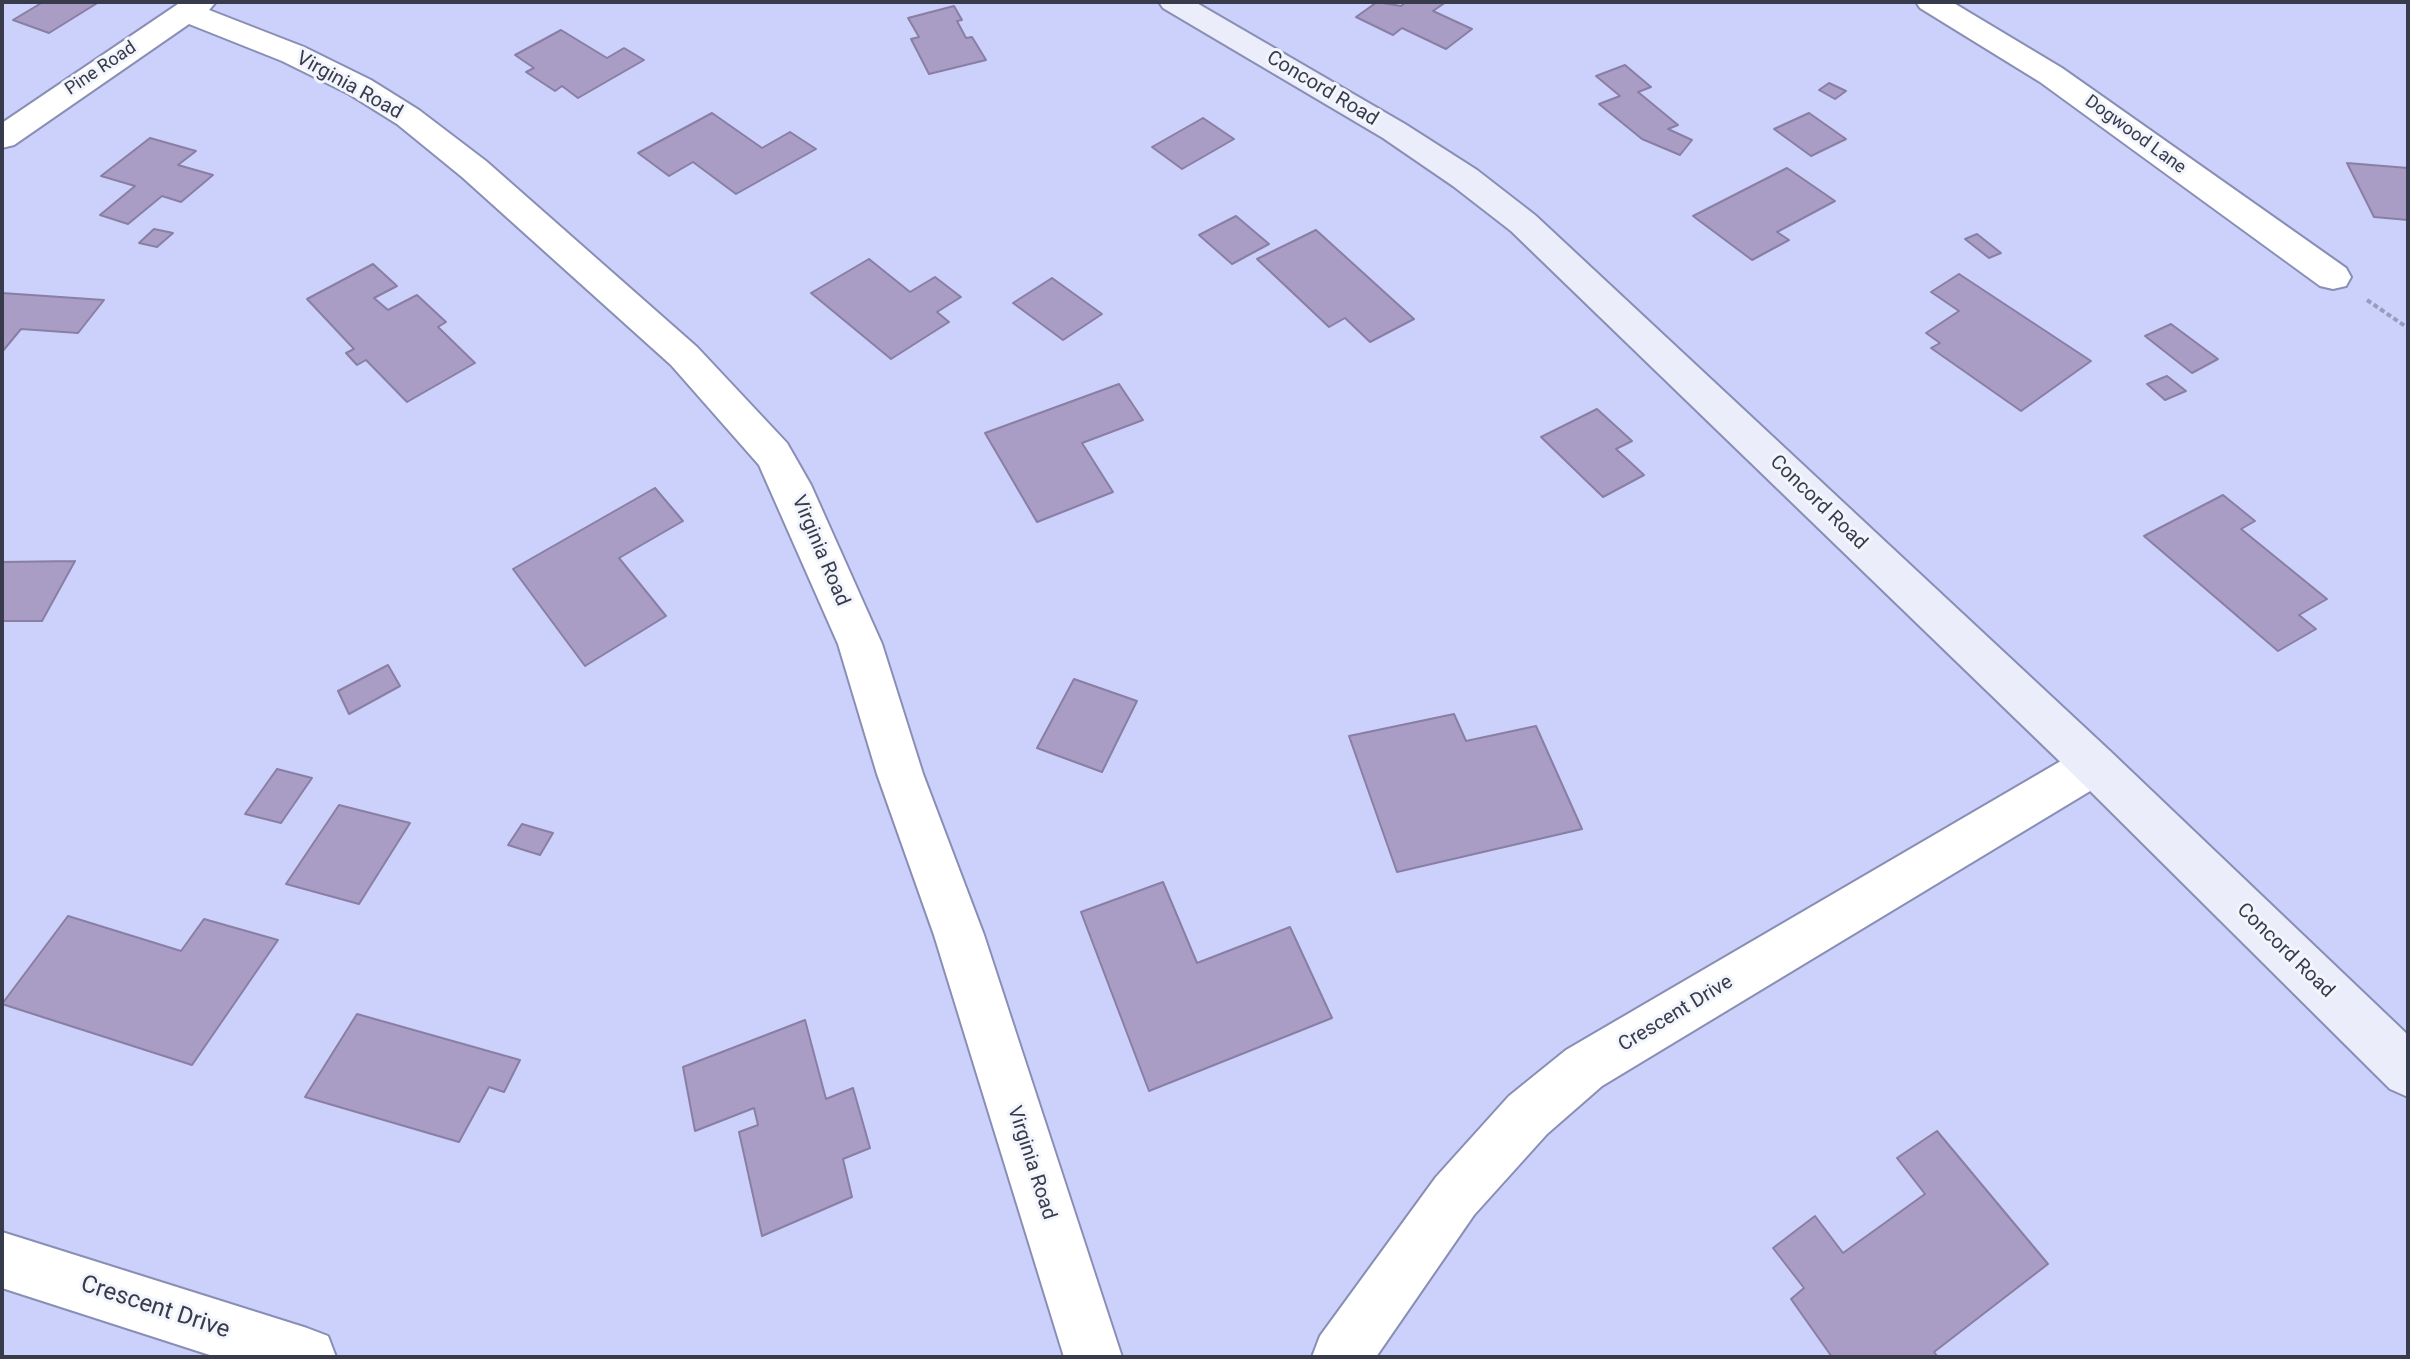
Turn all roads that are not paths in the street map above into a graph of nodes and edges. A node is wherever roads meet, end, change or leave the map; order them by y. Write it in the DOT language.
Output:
graph roads {
  1 [pos="1174,2"];
  2 [pos="1931,2"];
  3 [pos="194,7"];
  4 [pos="2,138"];
  5 [pos="2333,277"];
  6 [pos="2094,765"];
  7 [pos="2408,1071"];
  8 [pos="2,1260"];
  9 [pos="307,1357"];
  10 [pos="1093,1357"];
  11 [pos="1341,1357"];
  1 -- 6 [label="main road, Concord Road"];
  2 -- 5 [label="street, Dogwood Lane"];
  3 -- 4 [label="street, Pine Road"];
  3 -- 10 [label="street, Virginia Road"];
  6 -- 7 [label="main road, Concord Road"];
  6 -- 11 [label="street, Crescent Drive"];
  8 -- 9 [label="street, Crescent Drive"];
}
